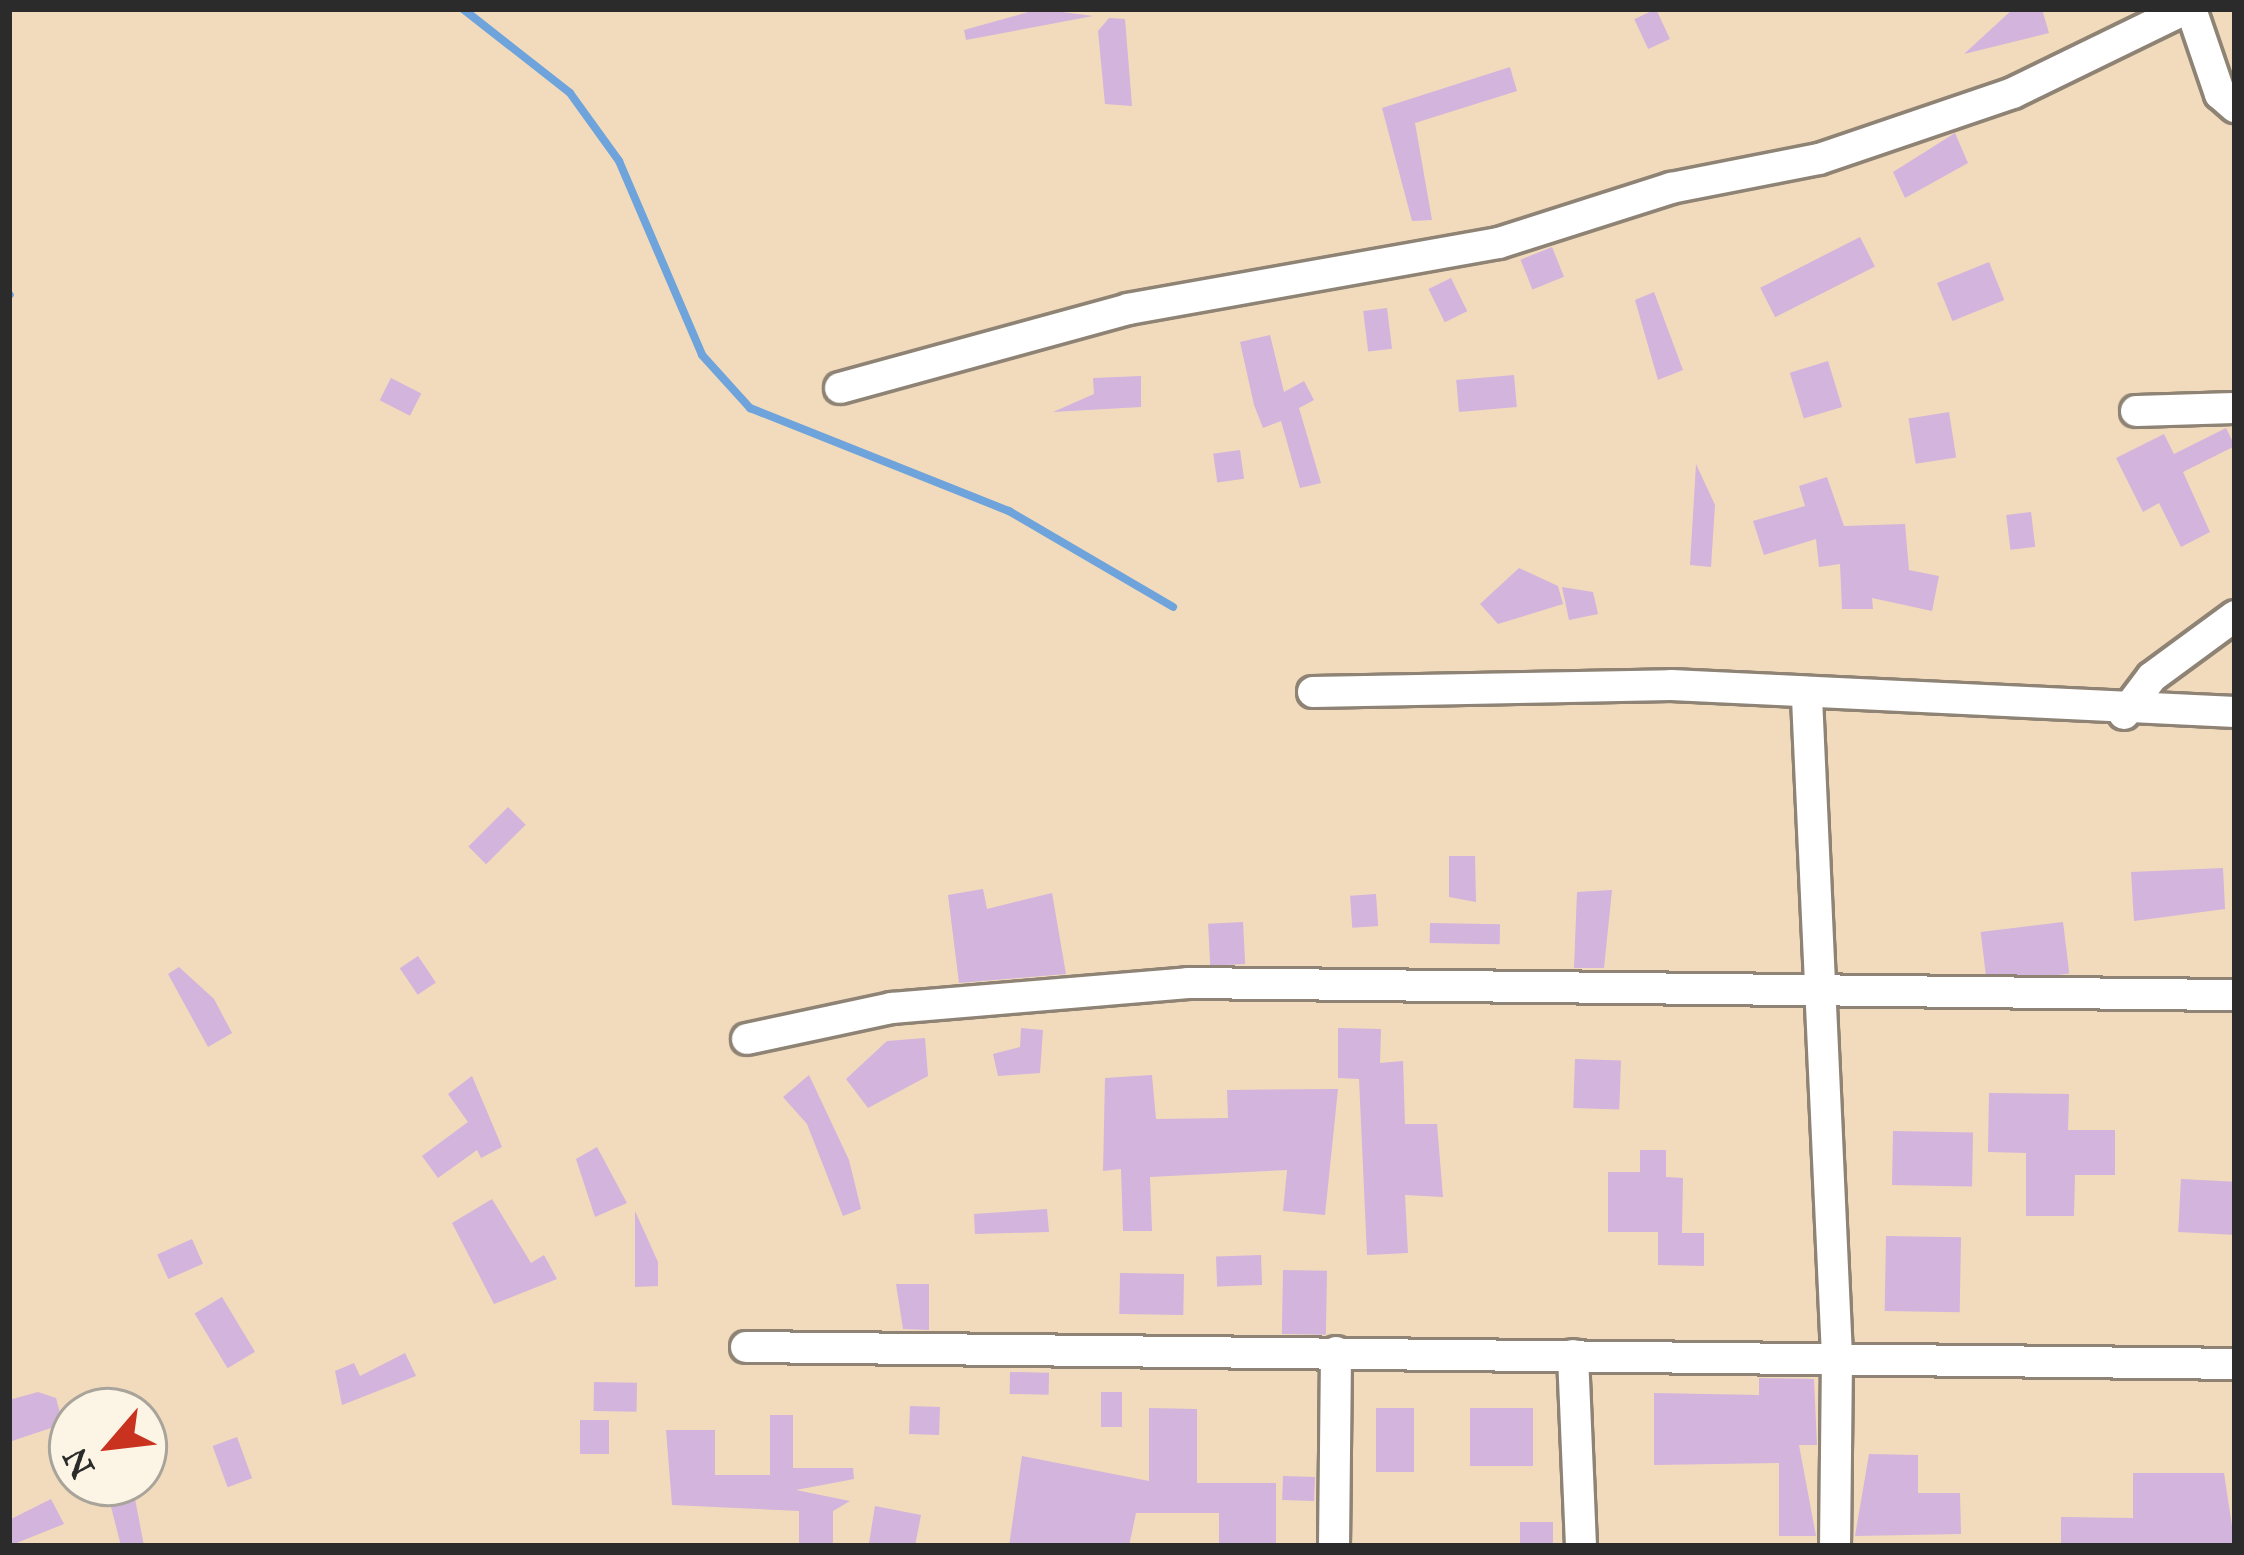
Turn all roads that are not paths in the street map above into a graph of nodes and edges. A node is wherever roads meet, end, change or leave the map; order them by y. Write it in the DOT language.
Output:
graph roads {
  1 [pos="2188,9"];
  2 [pos="2235,106"];
  3 [pos="840,388"];
  4 [pos="2235,408"];
  5 [pos="2136,411"];
  6 [pos="2235,616"];
  7 [pos="1313,692"];
  8 [pos="1807,698"];
  9 [pos="2235,712"];
  10 [pos="2124,714"];
  11 [pos="1823,993"];
  12 [pos="2235,995"];
  13 [pos="747,1040"];
  14 [pos="746,1347"];
  15 [pos="1336,1352"];
  16 [pos="1573,1355"];
  17 [pos="1838,1357"];
  18 [pos="2235,1364"];
  19 [pos="1334,1546"];
  20 [pos="1582,1546"];
  21 [pos="1835,1546"];
  1 -- 2 [label="street"];
  1 -- 3 [label="street"];
  4 -- 5 [label="street"];
  6 -- 10 [label="street"];
  7 -- 8 [label="street"];
  8 -- 10 [label="street"];
  8 -- 11 [label="street"];
  9 -- 10 [label="street"];
  11 -- 12 [label="street"];
  11 -- 13 [label="street"];
  11 -- 17 [label="street"];
  14 -- 15 [label="street"];
  15 -- 16 [label="street"];
  15 -- 19 [label="street"];
  16 -- 17 [label="street"];
  16 -- 20 [label="street"];
  17 -- 18 [label="street"];
  17 -- 21 [label="street"];
}
